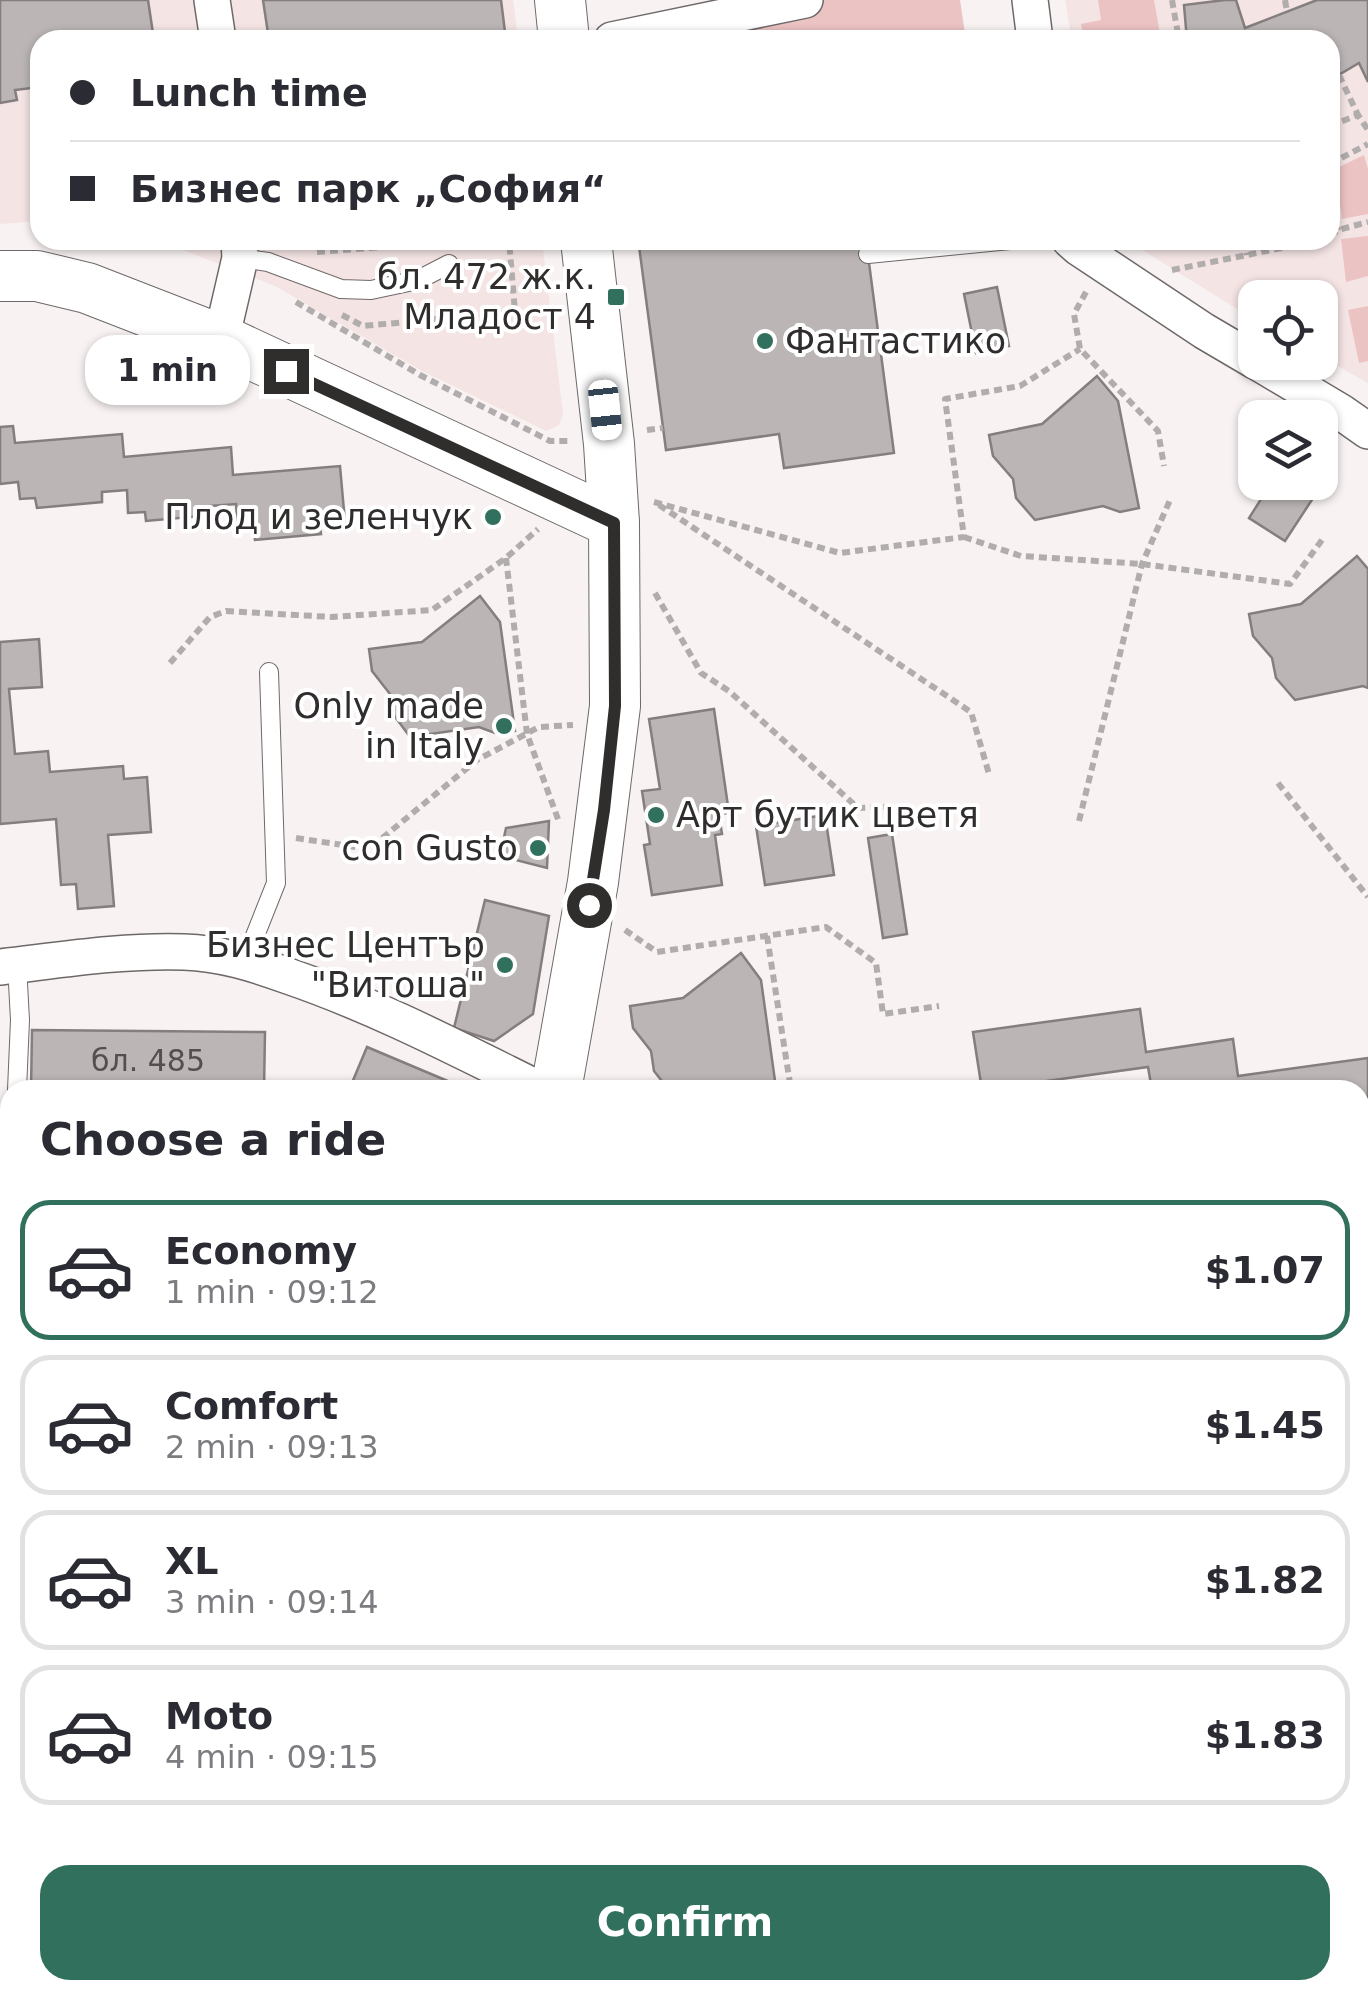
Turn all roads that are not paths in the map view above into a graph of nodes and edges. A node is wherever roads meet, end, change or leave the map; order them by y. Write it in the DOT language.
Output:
graph roads {
  1 [pos="212,0"];
  2 [pos="560,0"];
  3 [pos="805,0"];
  4 [pos="1030,0"];
  5 [pos="216,30"];
  6 [pos="563,30"];
  7 [pos="660,30"];
  8 [pos="1034,30"];
  9 [pos="588,250"];
  10 [pos="909,250"];
  11 [pos="1084,250"];
  12 [pos="249,253"];
  13 [pos="868,254"];
  14 [pos="449,264"];
  15 [pos="0,276"];
  16 [pos="221,340"];
  17 [pos="1238,352"];
  18 [pos="1287,380"];
  19 [pos="1368,431"];
  20 [pos="626,477"];
  21 [pos="269,672"];
  22 [pos="245,961"];
  23 [pos="8,966"];
  24 [pos="17,1080"];
  25 [pos="520,1080"];
  26 [pos="558,1080"];
  1 -- 5 [label="street"];
  2 -- 6 [label="street"];
  3 -- 7 [label="street"];
  4 -- 8 [label="street"];
  9 -- 20 [label="street"];
  10 -- 13 [label="lane"];
  11 -- 17 [label="street"];
  12 -- 14 [label="lane"];
  12 -- 16 [label="street"];
  15 -- 16 [label="street"];
  16 -- 20 [label="street"];
  18 -- 19 [label="street"];
  20 -- 26 [label="street"];
  21 -- 22 [label="lane"];
  22 -- 23 [label="street"];
  22 -- 25 [label="street"];
  23 -- 24 [label="lane"];
}
